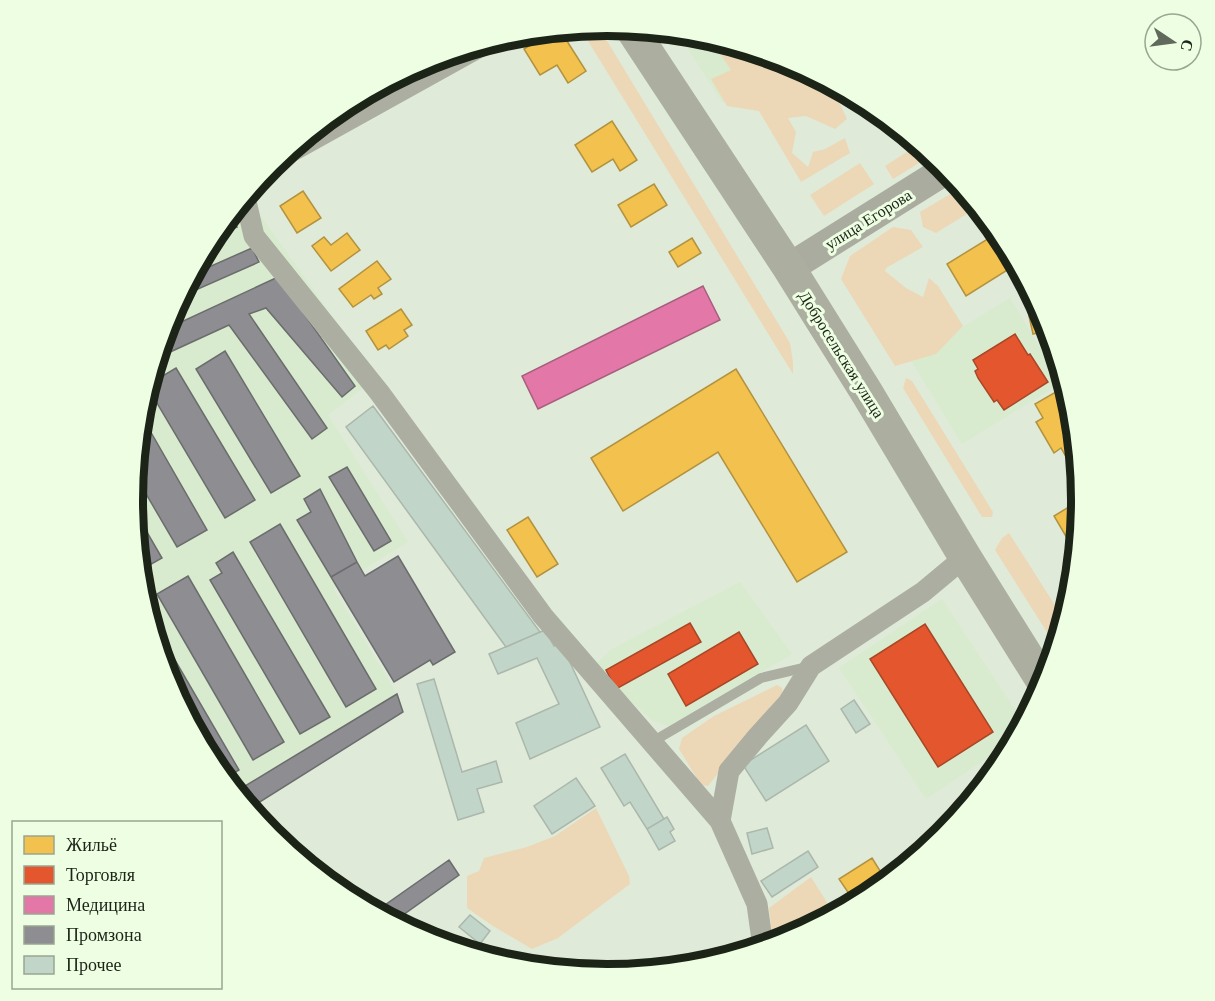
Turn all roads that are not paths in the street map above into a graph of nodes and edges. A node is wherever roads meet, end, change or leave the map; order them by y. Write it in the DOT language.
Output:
graph roads {
  1 [pos="637,37"];
  2 [pos="446,65"];
  3 [pos="322,135"];
  4 [pos="938,174"];
  5 [pos="247,207"];
  6 [pos="789,268"];
  7 [pos="966,557"];
  8 [pos="811,666"];
  9 [pos="1038,674"];
  10 [pos="652,742"];
  11 [pos="720,821"];
  12 [pos="762,938"];
  1 -- 6 [label="main road, Добросельская улица"];
  2 -- 3 [label="street"];
  4 -- 6 [label="main road, улица Егорова"];
  5 -- 10 [label="street"];
  6 -- 7 [label="main road, Добросельская улица"];
  7 -- 8 [label="street"];
  7 -- 9 [label="main road, Добросельская улица"];
  8 -- 10 [label="lane"];
  8 -- 11 [label="street"];
  10 -- 11 [label="street"];
  11 -- 12 [label="street"];
}
